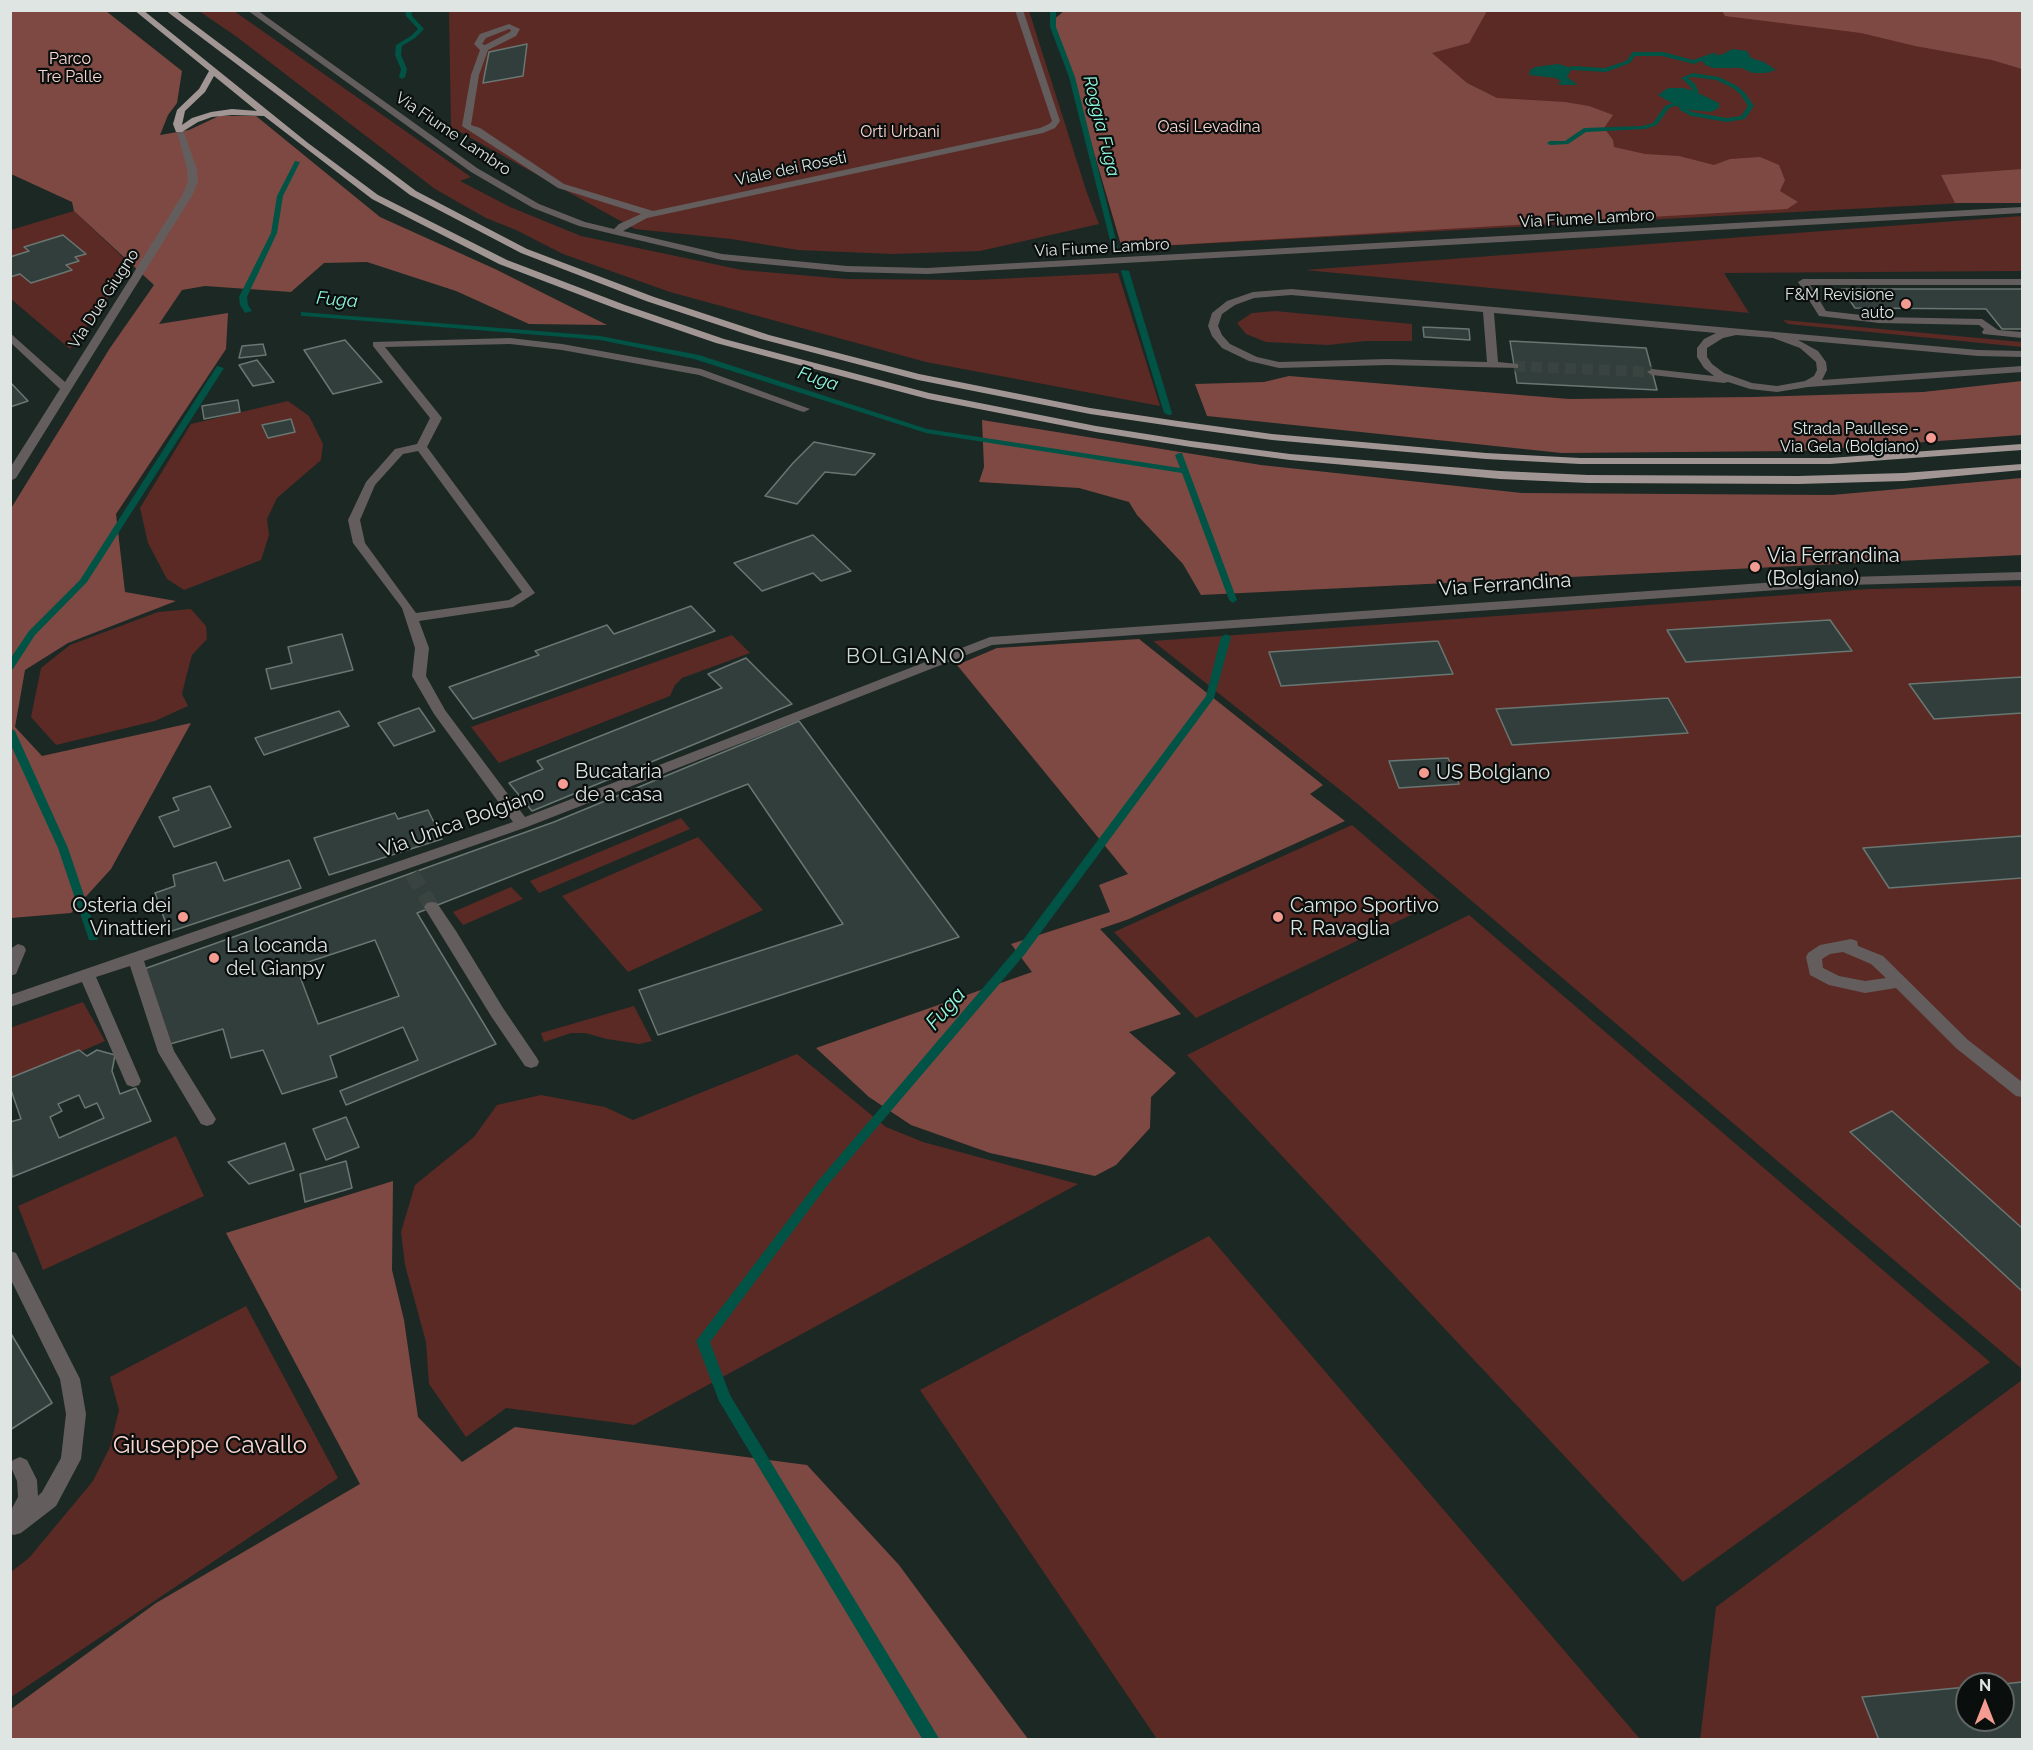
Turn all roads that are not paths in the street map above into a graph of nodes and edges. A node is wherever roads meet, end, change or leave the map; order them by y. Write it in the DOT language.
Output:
graph roads {
  1 [pos="138,10"];
  2 [pos="169,10"];
  3 [pos="251,10"];
  4 [pos="1019,10"];
  5 [pos="481,46"];
  6 [pos="213,71"];
  7 [pos="270,114"];
  8 [pos="179,130"];
  9 [pos="2022,210"];
  10 [pos="652,214"];
  11 [pos="615,233"];
  12 [pos="2022,282"];
  13 [pos="1488,309"];
  14 [pos="1754,332"];
  15 [pos="2022,335"];
  16 [pos="10,336"];
  17 [pos="2022,354"];
  18 [pos="1493,365"];
  19 [pos="1514,366"];
  20 [pos="2022,369"];
  21 [pos="1652,372"];
  22 [pos="1737,382"];
  23 [pos="1808,384"];
  24 [pos="66,389"];
  25 [pos="804,409"];
  26 [pos="421,447"];
  27 [pos="2022,447"];
  28 [pos="2022,468"];
  29 [pos="10,478"];
  30 [pos="2022,576"];
  31 [pos="411,618"];
  32 [pos="990,641"];
  33 [pos="522,824"];
  34 [pos="432,907"];
  35 [pos="18,950"];
  36 [pos="135,958"];
  37 [pos="10,970"];
  38 [pos="87,974"];
  39 [pos="1898,982"];
  40 [pos="10,1001"];
  41 [pos="531,1062"];
  42 [pos="133,1081"];
  43 [pos="2022,1090"];
  44 [pos="207,1119"];
  45 [pos="10,1257"];
  46 [pos="20,1466"];
  47 [pos="12,1527"];
  1 -- 6 [label="main road"];
  2 -- 27 [label="main road"];
  3 -- 11 [label="street, Via Fiume Lambro"];
  4 -- 10 [label="street, Viale dei Roseti"];
  5 -- 10 [label="street"];
  6 -- 7 [label="main road"];
  6 -- 8 [label="main road"];
  7 -- 8 [label="main road"];
  7 -- 28 [label="main road"];
  8 -- 24 [label="street, Via Due Giugno"];
  9 -- 11 [label="street, Via Fiume Lambro"];
  10 -- 11 [label="street, Viale dei Roseti"];
  12 -- 15 [label="street"];
  13 -- 14 [label="street"];
  13 -- 18 [label="street"];
  13 -- 18 [label="street"];
  14 -- 17 [label="street"];
  14 -- 22 [label="street"];
  14 -- 23 [label="street"];
  16 -- 24 [label="street"];
  18 -- 19 [label="street"];
  20 -- 23 [label="street"];
  21 -- 22 [label="street"];
  22 -- 23 [label="street"];
  24 -- 29 [label="street, Via Due Giugno"];
  25 -- 26 [label="street"];
  26 -- 31 [label="street"];
  26 -- 31 [label="street"];
  30 -- 32 [label="street, Via Ferrandina"];
  31 -- 33 [label="street"];
  32 -- 33 [label="street, Via Unica Bolgiano"];
  33 -- 36 [label="street, Via Unica Bolgiano"];
  34 -- 41 [label="street"];
  35 -- 37 [label="street"];
  36 -- 38 [label="street, Via Unica Bolgiano"];
  36 -- 44 [label="street"];
  38 -- 40 [label="street, Via Unica Bolgiano"];
  38 -- 42 [label="street"];
  39 -- 39 [label="street"];
  39 -- 43 [label="street"];
  45 -- 47 [label="street"];
  46 -- 47 [label="street"];
}
